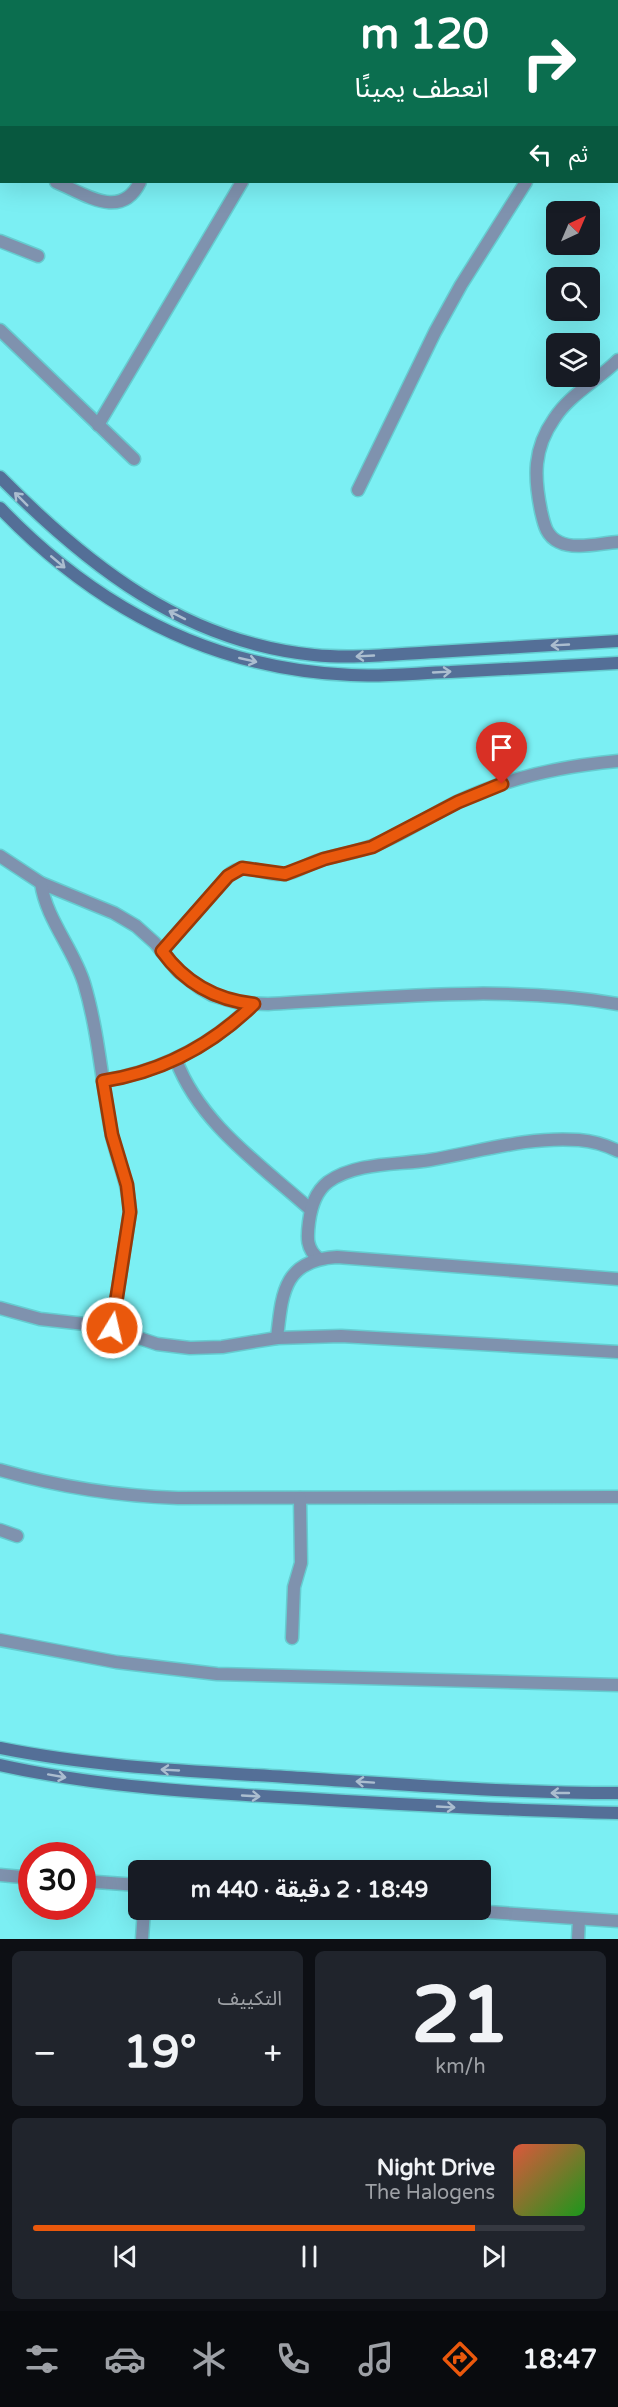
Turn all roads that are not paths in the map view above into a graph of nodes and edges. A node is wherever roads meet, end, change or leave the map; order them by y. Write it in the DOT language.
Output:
graph roads {
  1 [pos="58,183"];
  2 [pos="139,183"];
  3 [pos="241,183"];
  4 [pos="525,183"];
  5 [pos="0,241"];
  6 [pos="38,256"];
  7 [pos="0,330"];
  8 [pos="618,360"];
  9 [pos="98,425"];
  10 [pos="134,459"];
  11 [pos="0,477"];
  12 [pos="358,490"];
  13 [pos="0,508"];
  14 [pos="618,542"];
  15 [pos="618,642"];
  16 [pos="618,663"];
  17 [pos="618,761"];
  18 [pos="0,856"];
  19 [pos="41,883"];
  20 [pos="162,951"];
  21 [pos="254,1004"];
  22 [pos="618,1004"];
  23 [pos="176,1060"];
  24 [pos="103,1081"];
  25 [pos="618,1151"];
  26 [pos="311,1210"];
  27 [pos="319,1259"];
  28 [pos="618,1279"];
  29 [pos="0,1308"];
  30 [pos="112,1328"];
  31 [pos="276,1338"];
  32 [pos="618,1352"];
  33 [pos="0,1470"];
  34 [pos="618,1497"];
  35 [pos="300,1498"];
  36 [pos="0,1530"];
  37 [pos="17,1536"];
  38 [pos="292,1638"];
  39 [pos="0,1640"];
  40 [pos="618,1685"];
  41 [pos="0,1748"];
  42 [pos="0,1765"];
  43 [pos="618,1793"];
  44 [pos="618,1813"];
  45 [pos="0,1875"];
  46 [pos="18,1877"];
  47 [pos="96,1882"];
  48 [pos="128,1885"];
  49 [pos="491,1912"];
  50 [pos="579,1919"];
  51 [pos="143,1920"];
  52 [pos="618,1921"];
  53 [pos="142,1939"];
  54 [pos="578,1939"];
  1 -- 2 [label="street"];
  3 -- 9 [label="street"];
  4 -- 12 [label="street"];
  5 -- 6 [label="street"];
  7 -- 9 [label="street"];
  8 -- 14 [label="street"];
  9 -- 10 [label="street"];
  15 -- 11 [label="street, one-way"];
  13 -- 16 [label="street, one-way"];
  17 -- 20 [label="street"];
  18 -- 19 [label="street"];
  19 -- 20 [label="street"];
  19 -- 24 [label="street"];
  20 -- 21 [label="street"];
  21 -- 22 [label="street"];
  21 -- 23 [label="street"];
  23 -- 24 [label="street"];
  23 -- 26 [label="street"];
  24 -- 30 [label="street"];
  25 -- 26 [label="street"];
  26 -- 27 [label="street"];
  27 -- 28 [label="street"];
  27 -- 31 [label="street"];
  29 -- 30 [label="street"];
  30 -- 31 [label="street"];
  31 -- 32 [label="street"];
  33 -- 35 [label="street"];
  34 -- 35 [label="street"];
  35 -- 38 [label="street"];
  36 -- 37 [label="street"];
  39 -- 40 [label="street"];
  43 -- 41 [label="street, one-way"];
  42 -- 44 [label="street, one-way"];
  45 -- 46 [label="street"];
  47 -- 48 [label="street"];
  49 -- 50 [label="street"];
  50 -- 52 [label="street"];
  50 -- 54 [label="street"];
  51 -- 53 [label="street"];
}
